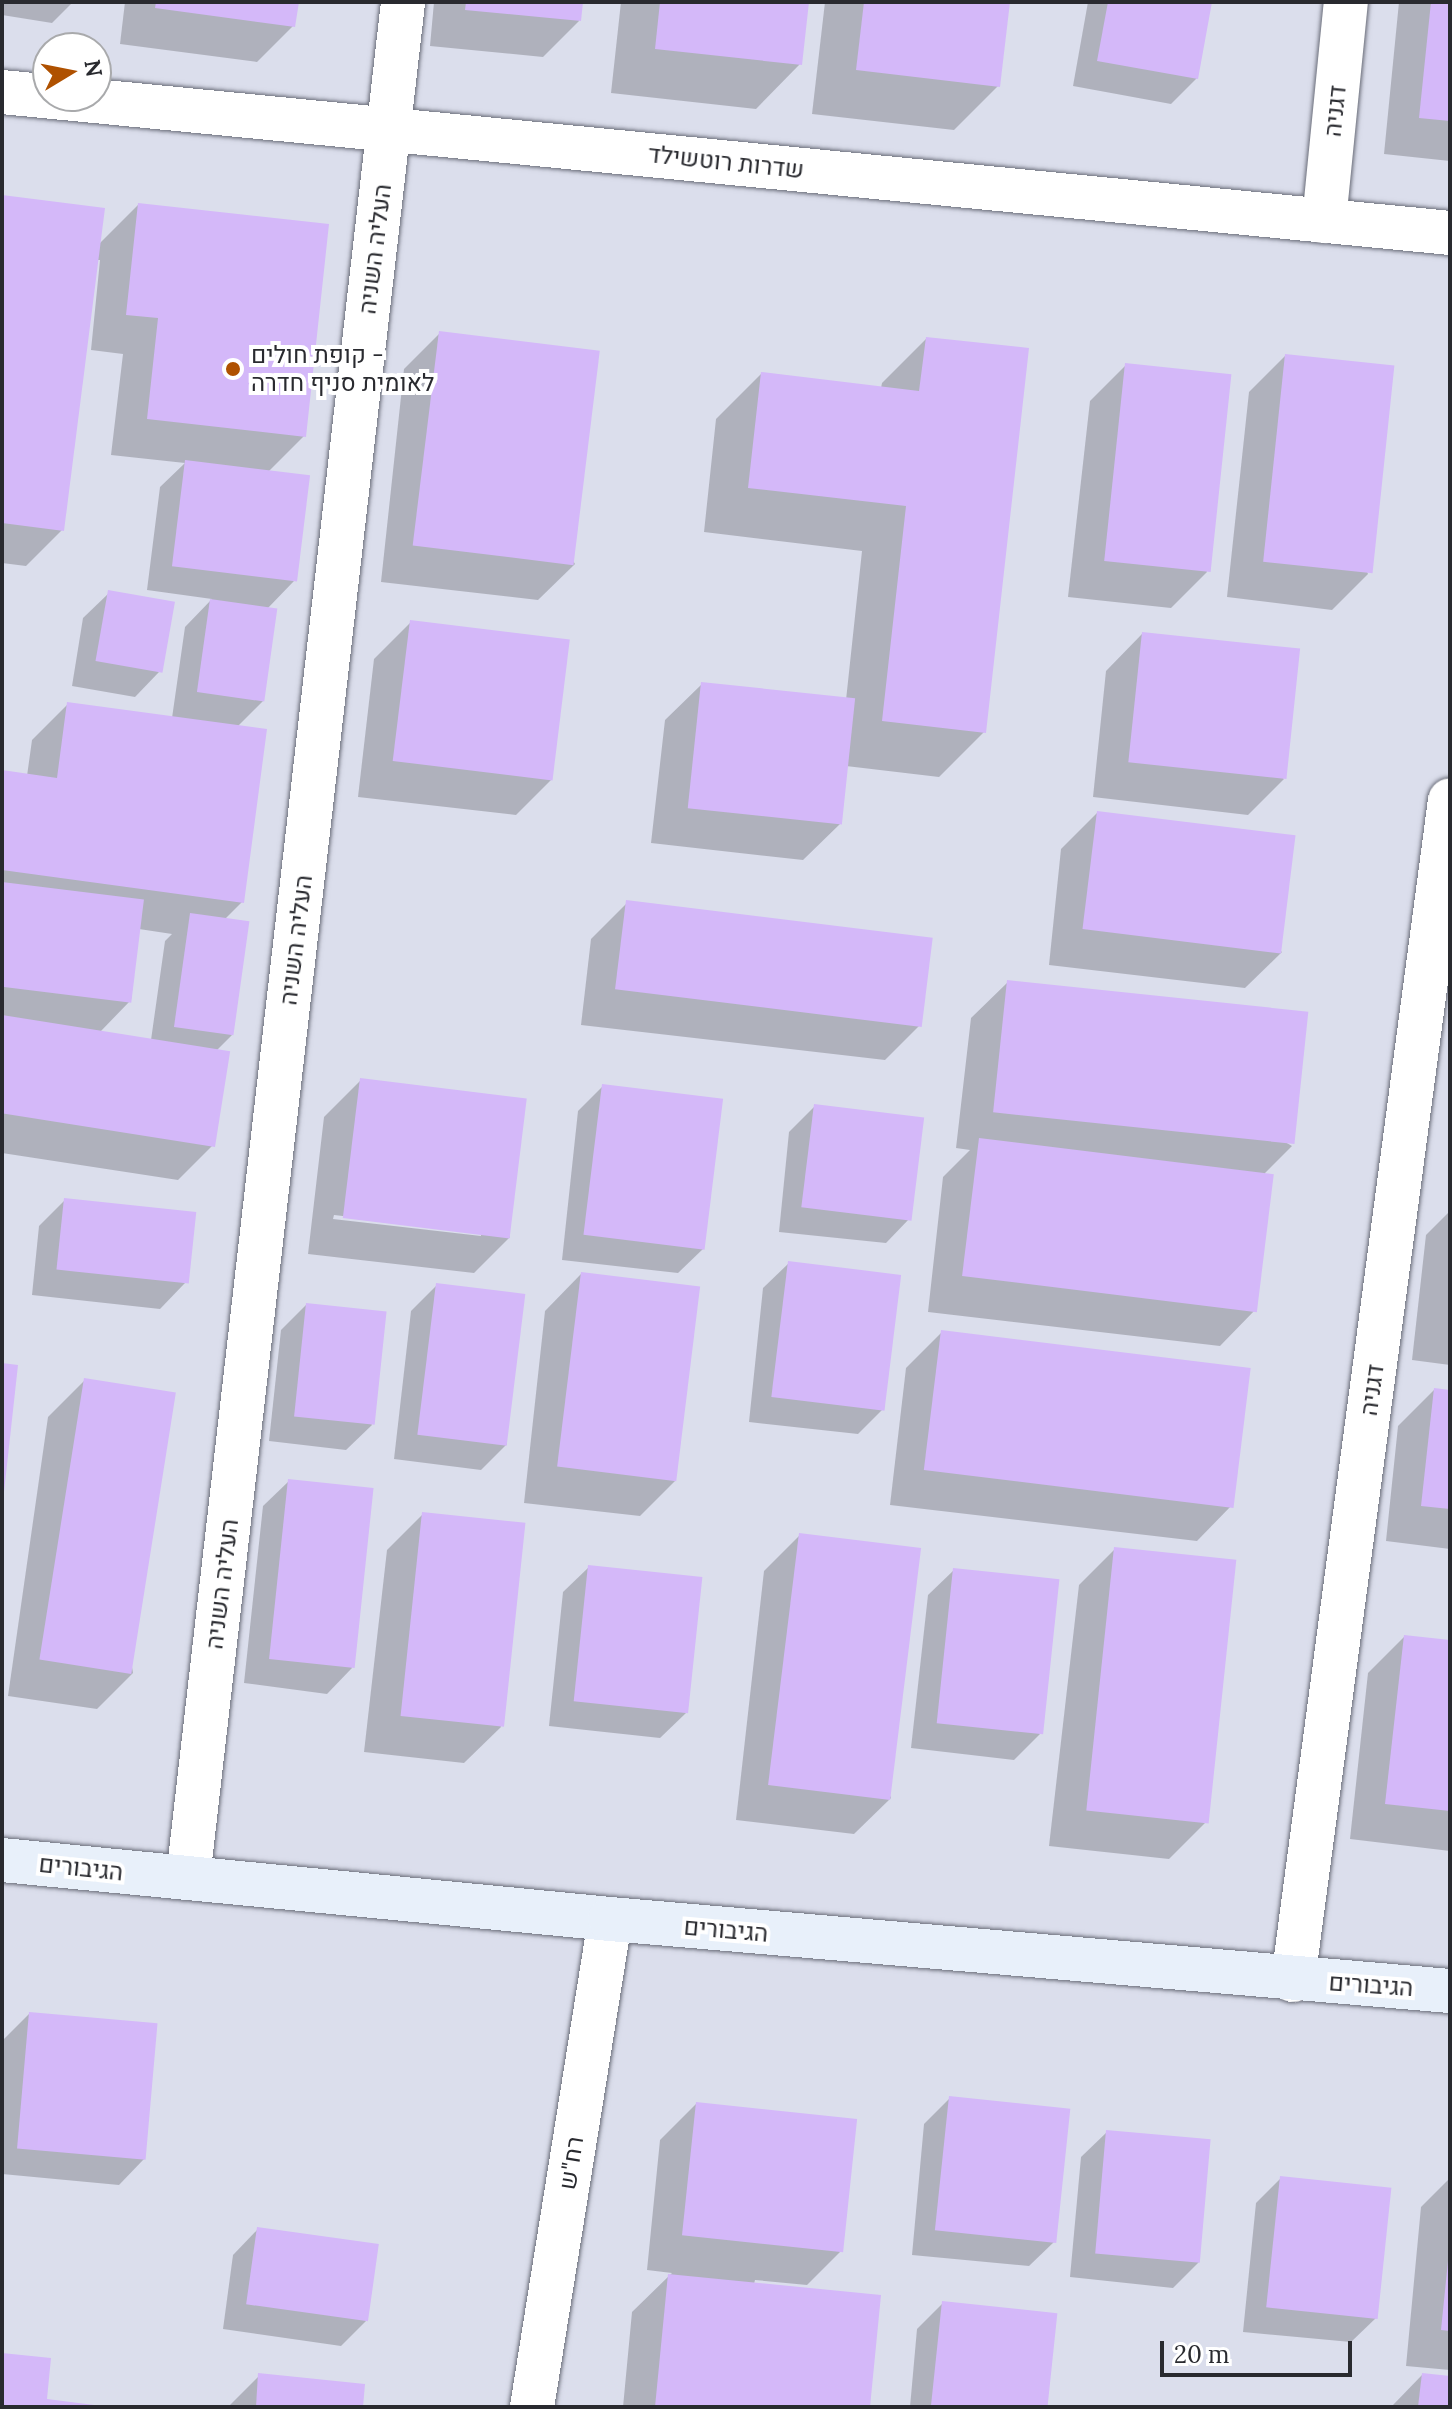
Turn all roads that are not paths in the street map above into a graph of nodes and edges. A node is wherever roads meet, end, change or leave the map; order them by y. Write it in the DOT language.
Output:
graph roads {
  1 [pos="403,2"];
  2 [pos="1346,2"];
  3 [pos="2,92"];
  4 [pos="389,129"];
  5 [pos="1324,221"];
  6 [pos="1450,233"];
  7 [pos="1450,800"];
  8 [pos="2,1860"];
  9 [pos="188,1878"];
  10 [pos="610,1919"];
  11 [pos="1293,1980"];
  12 [pos="1450,1991"];
  13 [pos="532,2407"];
  1 -- 4 [label="street, העליה השניה"];
  2 -- 5 [label="street, דגניה"];
  3 -- 4 [label="street, שדרות רוטשילד"];
  4 -- 5 [label="street, שדרות רוטשילד"];
  4 -- 9 [label="street, העליה השניה"];
  5 -- 6 [label="street, שדרות רוטשילד"];
  7 -- 11 [label="street, דגניה"];
  8 -- 9 [label="street, הגיבורים"];
  9 -- 10 [label="street, הגיבורים"];
  10 -- 11 [label="street, הגיבורים"];
  10 -- 13 [label="street, רח\"ש"];
  11 -- 12 [label="street, הגיבורים"];
}
